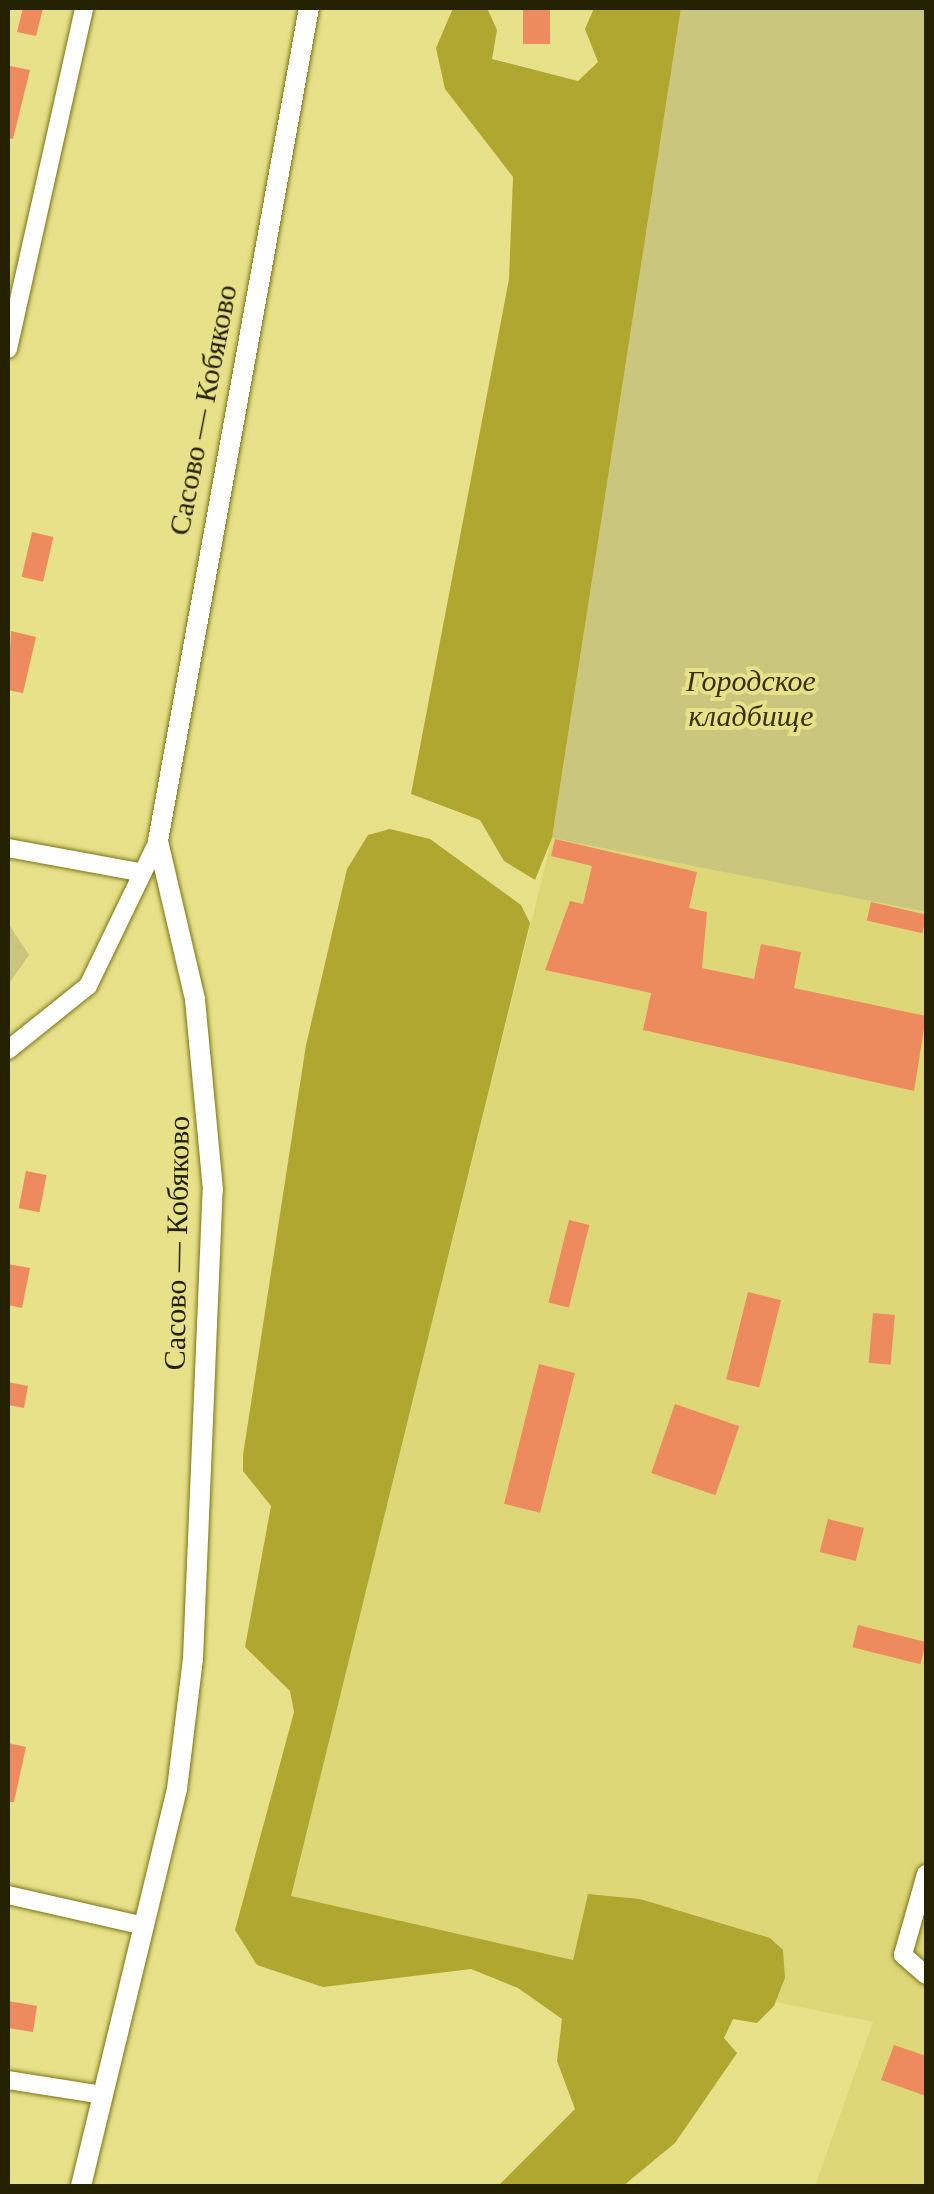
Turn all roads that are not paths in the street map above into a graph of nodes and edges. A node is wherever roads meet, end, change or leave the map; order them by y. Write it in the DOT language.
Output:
graph roads {
  1 [pos="84,8"];
  2 [pos="309,8"];
  3 [pos="8,349"];
  4 [pos="158,841"];
  5 [pos="8,848"];
  6 [pos="139,872"];
  7 [pos="8,1050"];
  8 [pos="926,1874"];
  9 [pos="8,1895"];
  10 [pos="145,1926"];
  11 [pos="926,1975"];
  12 [pos="8,2080"];
  13 [pos="104,2096"];
  14 [pos="81,2186"];
  1 -- 3 [label="street"];
  2 -- 4 [label="street, Сасово — Кобяково"];
  4 -- 6 [label="street"];
  4 -- 10 [label="street, Сасово — Кобяково"];
  5 -- 6 [label="street"];
  6 -- 7 [label="street"];
  8 -- 11 [label="street"];
  9 -- 10 [label="street"];
  10 -- 13 [label="street, Сасово — Кобяково"];
  12 -- 13 [label="street"];
  13 -- 14 [label="street, Сасово — Кобяково"];
}
